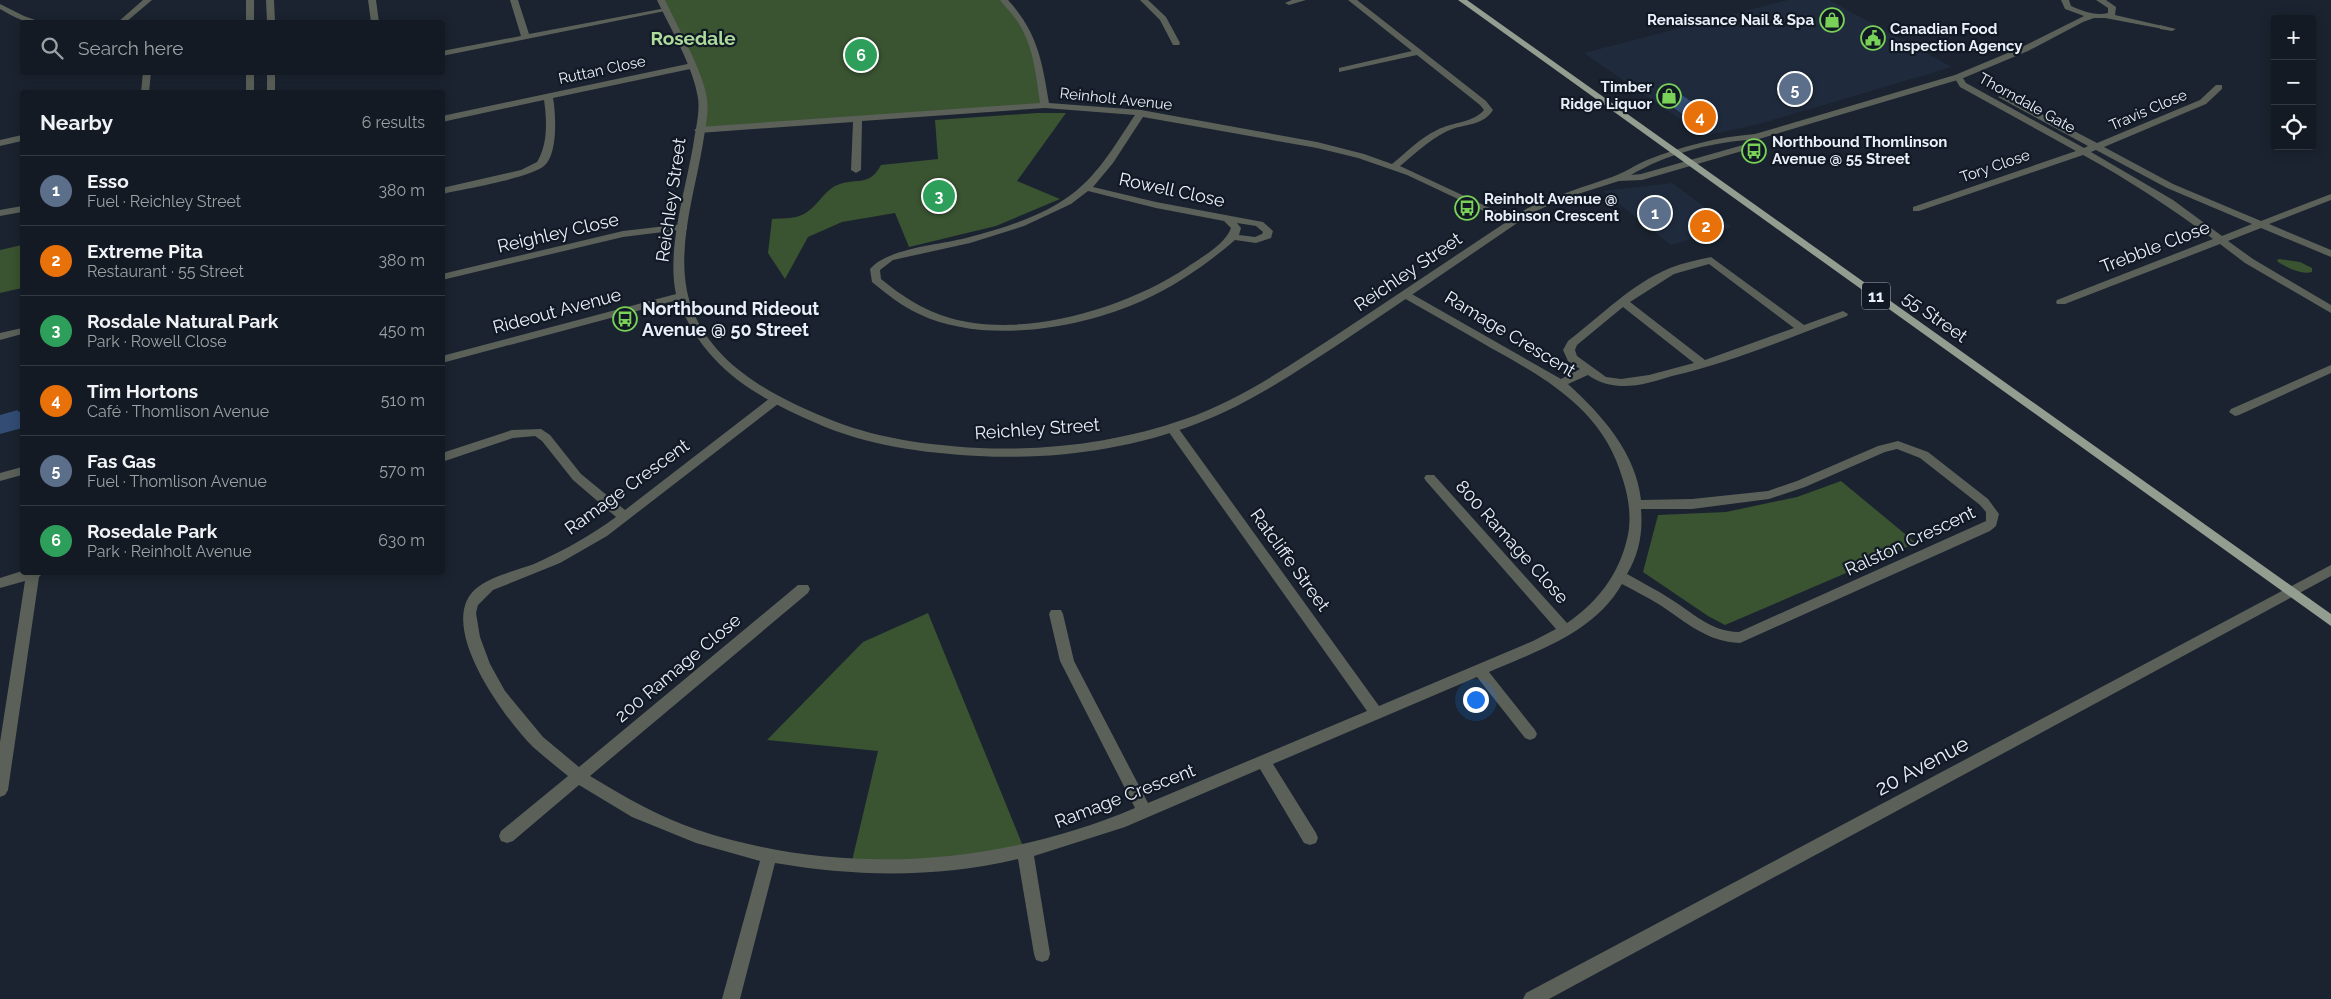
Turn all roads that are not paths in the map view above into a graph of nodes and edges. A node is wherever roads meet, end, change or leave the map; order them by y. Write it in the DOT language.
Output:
graph roads {
  1 [pos="148,0"];
  2 [pos="250,0"];
  3 [pos="270,0"];
  4 [pos="372,0"];
  5 [pos="514,0"];
  6 [pos="661,0"];
  7 [pos="1004,0"];
  8 [pos="1144,0"];
  9 [pos="1302,0"];
  10 [pos="1352,0"];
  11 [pos="1462,0"];
  12 [pos="2056,0"];
  13 [pos="2100,0"];
  14 [pos="1289,3"];
  15 [pos="2066,4"];
  16 [pos="2111,4"];
  17 [pos="0,6"];
  18 [pos="666,10"];
  19 [pos="2094,16"];
  20 [pos="2105,16"];
  21 [pos="29,20"];
  22 [pos="124,20"];
  23 [pos="250,20"];
  24 [pos="271,20"];
  25 [pos="375,20"];
  26 [pos="2052,33"];
  27 [pos="526,38"];
  28 [pos="1176,43"];
  29 [pos="1418,52"];
  30 [pos="445,53"];
  31 [pos="692,66"];
  32 [pos="1342,70"];
  33 [pos="147,75"];
  34 [pos="250,75"];
  35 [pos="271,75"];
  36 [pos="1958,77"];
  37 [pos="2219,87"];
  38 [pos="145,90"];
  39 [pos="250,90"];
  40 [pos="271,90"];
  41 [pos="548,96"];
  42 [pos="1044,105"];
  43 [pos="2028,111"];
  44 [pos="1141,113"];
  45 [pos="2017,114"];
  46 [pos="445,118"];
  47 [pos="858,119"];
  48 [pos="699,130"];
  49 [pos="1756,137"];
  50 [pos="20,138"];
  51 [pos="0,143"];
  52 [pos="2096,148"];
  53 [pos="2084,152"];
  54 [pos="1676,154"];
  55 [pos="1691,164"];
  56 [pos="1395,166"];
  57 [pos="856,170"];
  58 [pos="1618,178"];
  59 [pos="2170,186"];
  60 [pos="1086,188"];
  61 [pos="445,191"];
  62 [pos="2154,191"];
  63 [pos="2331,197"];
  64 [pos="20,208"];
  65 [pos="1916,209"];
  66 [pos="0,213"];
  67 [pos="1228,219"];
  68 [pos="1513,221"];
  69 [pos="2263,224"];
  70 [pos="683,227"];
  71 [pos="1233,237"];
  72 [pos="2220,240"];
  73 [pos="2331,254"];
  74 [pos="445,276"];
  75 [pos="1406,295"];
  76 [pos="682,296"];
  77 [pos="2061,302"];
  78 [pos="1624,303"];
  79 [pos="2331,310"];
  80 [pos="1843,314"];
  81 [pos="1802,329"];
  82 [pos="20,332"];
  83 [pos="0,337"];
  84 [pos="445,359"];
  85 [pos="1702,363"];
  86 [pos="2331,369"];
  87 [pos="1588,370"];
  88 [pos="1560,384"];
  89 [pos="774,401"];
  90 [pos="2235,412"];
  91 [pos="1172,428"];
  92 [pos="445,457"];
  93 [pos="20,472"];
  94 [pos="0,477"];
  95 [pos="1430,478"];
  96 [pos="1637,505"];
  97 [pos="624,517"];
  98 [pos="2331,570"];
  99 [pos="29,575"];
  100 [pos="36,575"];
  101 [pos="1621,577"];
  102 [pos="0,583"];
  103 [pos="803,588"];
  104 [pos="2290,592"];
  105 [pos="1056,614"];
  106 [pos="2331,621"];
  107 [pos="1566,631"];
  108 [pos="1479,670"];
  109 [pos="1377,714"];
  110 [pos="1530,734"];
  111 [pos="1264,762"];
  112 [pos="578,778"];
  113 [pos="0,790"];
  114 [pos="1145,812"];
  115 [pos="507,836"];
  116 [pos="1310,838"];
  117 [pos="1025,851"];
  118 [pos="769,856"];
  119 [pos="1042,954"];
  120 [pos="732,999"];
  121 [pos="1532,999"];
  1 -- 22 [label="street"];
  2 -- 23 [label="street"];
  3 -- 24 [label="street"];
  4 -- 25 [label="street"];
  5 -- 27 [label="street"];
  6 -- 18 [label="street, Reichley Street"];
  7 -- 42 [label="street"];
  8 -- 28 [label="street"];
  9 -- 14 [label="street"];
  10 -- 29 [label="street"];
  11 -- 54 [label="main road, 55 Street / 11"];
  12 -- 15 [label="street"];
  13 -- 16 [label="street"];
  15 -- 19 [label="street"];
  15 -- 26 [label="street"];
  16 -- 20 [label="street"];
  16 -- 20 [label="street"];
  17 -- 21 [label="street"];
  18 -- 27 [label="street"];
  18 -- 31 [label="street, Reichley Street"];
  19 -- 20 [label="street"];
  19 -- 26 [label="street"];
  26 -- 36 [label="street"];
  27 -- 30 [label="street"];
  29 -- 32 [label="street"];
  29 -- 56 [label="street"];
  31 -- 41 [label="street, Ruttan Close"];
  31 -- 48 [label="street, Reichley Street"];
  33 -- 38 [label="street"];
  34 -- 39 [label="street"];
  35 -- 40 [label="street"];
  36 -- 43 [label="street, Thorndale Gate"];
  36 -- 45 [label="street, Thorndale Gate"];
  36 -- 49 [label="street"];
  37 -- 52 [label="street, Travis Close"];
  41 -- 46 [label="street, Ruttan Close"];
  41 -- 61 [label="street, Ruttan Close"];
  42 -- 44 [label="street, Reinholt Avenue"];
  42 -- 47 [label="street, Reinholt Avenue"];
  43 -- 45 [label="street"];
  43 -- 52 [label="street, Thorndale Gate"];
  44 -- 56 [label="street, Reinholt Avenue"];
  44 -- 60 [label="street, Rowell Close"];
  45 -- 53 [label="street, Thorndale Gate"];
  47 -- 48 [label="street, Reinholt Avenue"];
  47 -- 57 [label="street"];
  48 -- 70 [label="street, Reichley Street"];
  49 -- 54 [label="street, Reichley Street"];
  49 -- 55 [label="street, Reichley Street"];
  50 -- 51 [label="street"];
  52 -- 53 [label="street, Travis Close"];
  52 -- 59 [label="street, Thorndale Gate"];
  53 -- 62 [label="street, Thorndale Gate"];
  53 -- 65 [label="street, Tory Close"];
  54 -- 55 [label="main road, 55 Street / 11"];
  54 -- 58 [label="street, Reichley Street"];
  55 -- 58 [label="street, Reichley Street"];
  55 -- 104 [label="main road, 55 Street / 11"];
  56 -- 68 [label="street, Reinholt Avenue"];
  58 -- 68 [label="street, Reichley Street"];
  59 -- 62 [label="street"];
  59 -- 69 [label="street, Thorndale Gate"];
  60 -- 67 [label="street, Rowell Close"];
  60 -- 71 [label="street, Rowell Close"];
  62 -- 72 [label="street, Thorndale Gate"];
  63 -- 69 [label="street, Trebble Close"];
  64 -- 66 [label="street"];
  67 -- 71 [label="street, Rowell Close"];
  67 -- 71 [label="street"];
  68 -- 75 [label="street, Reichley Street"];
  69 -- 72 [label="street, Trebble Close"];
  69 -- 73 [label="street, Thorndale Gate"];
  70 -- 74 [label="street, Reighley Close"];
  70 -- 76 [label="street, Reichley Street"];
  72 -- 77 [label="street, Trebble Close"];
  72 -- 79 [label="street, Thorndale Gate"];
  75 -- 88 [label="street, Ramage Crescent"];
  75 -- 91 [label="street, Reichley Street"];
  76 -- 84 [label="street, Rideout Avenue"];
  76 -- 89 [label="street, Reichley Street"];
  78 -- 81 [label="street"];
  78 -- 85 [label="street"];
  78 -- 87 [label="street"];
  80 -- 81 [label="street"];
  81 -- 85 [label="street"];
  82 -- 83 [label="street"];
  85 -- 87 [label="street"];
  86 -- 90 [label="street"];
  87 -- 88 [label="street"];
  88 -- 96 [label="street, Ramage Crescent"];
  89 -- 91 [label="street, Reichley Street"];
  89 -- 97 [label="street, Ramage Crescent"];
  91 -- 109 [label="street, Ratcliffe Street"];
  92 -- 97 [label="street"];
  93 -- 94 [label="street"];
  95 -- 107 [label="street, 800 Ramage Close"];
  96 -- 101 [label="street, Ramage Crescent"];
  96 -- 101 [label="street, Ralston Crescent"];
  97 -- 112 [label="street, Ramage Crescent"];
  98 -- 104 [label="street, 20 Avenue"];
  99 -- 102 [label="street"];
  100 -- 113 [label="street"];
  101 -- 107 [label="street, Ramage Crescent"];
  103 -- 112 [label="street, 200 Ramage Close"];
  104 -- 106 [label="main road, 11"];
  104 -- 121 [label="street, 20 Avenue"];
  105 -- 114 [label="street"];
  107 -- 108 [label="street, Ramage Crescent"];
  108 -- 109 [label="street, Ramage Crescent"];
  108 -- 110 [label="street"];
  109 -- 111 [label="street, Ramage Crescent"];
  111 -- 114 [label="street, Ramage Crescent"];
  111 -- 116 [label="street"];
  112 -- 115 [label="street, 200 Ramage Close"];
  112 -- 118 [label="street, Ramage Crescent"];
  114 -- 117 [label="street, Ramage Crescent"];
  117 -- 118 [label="street, Ramage Crescent"];
  117 -- 119 [label="street"];
  118 -- 120 [label="street"];
}
